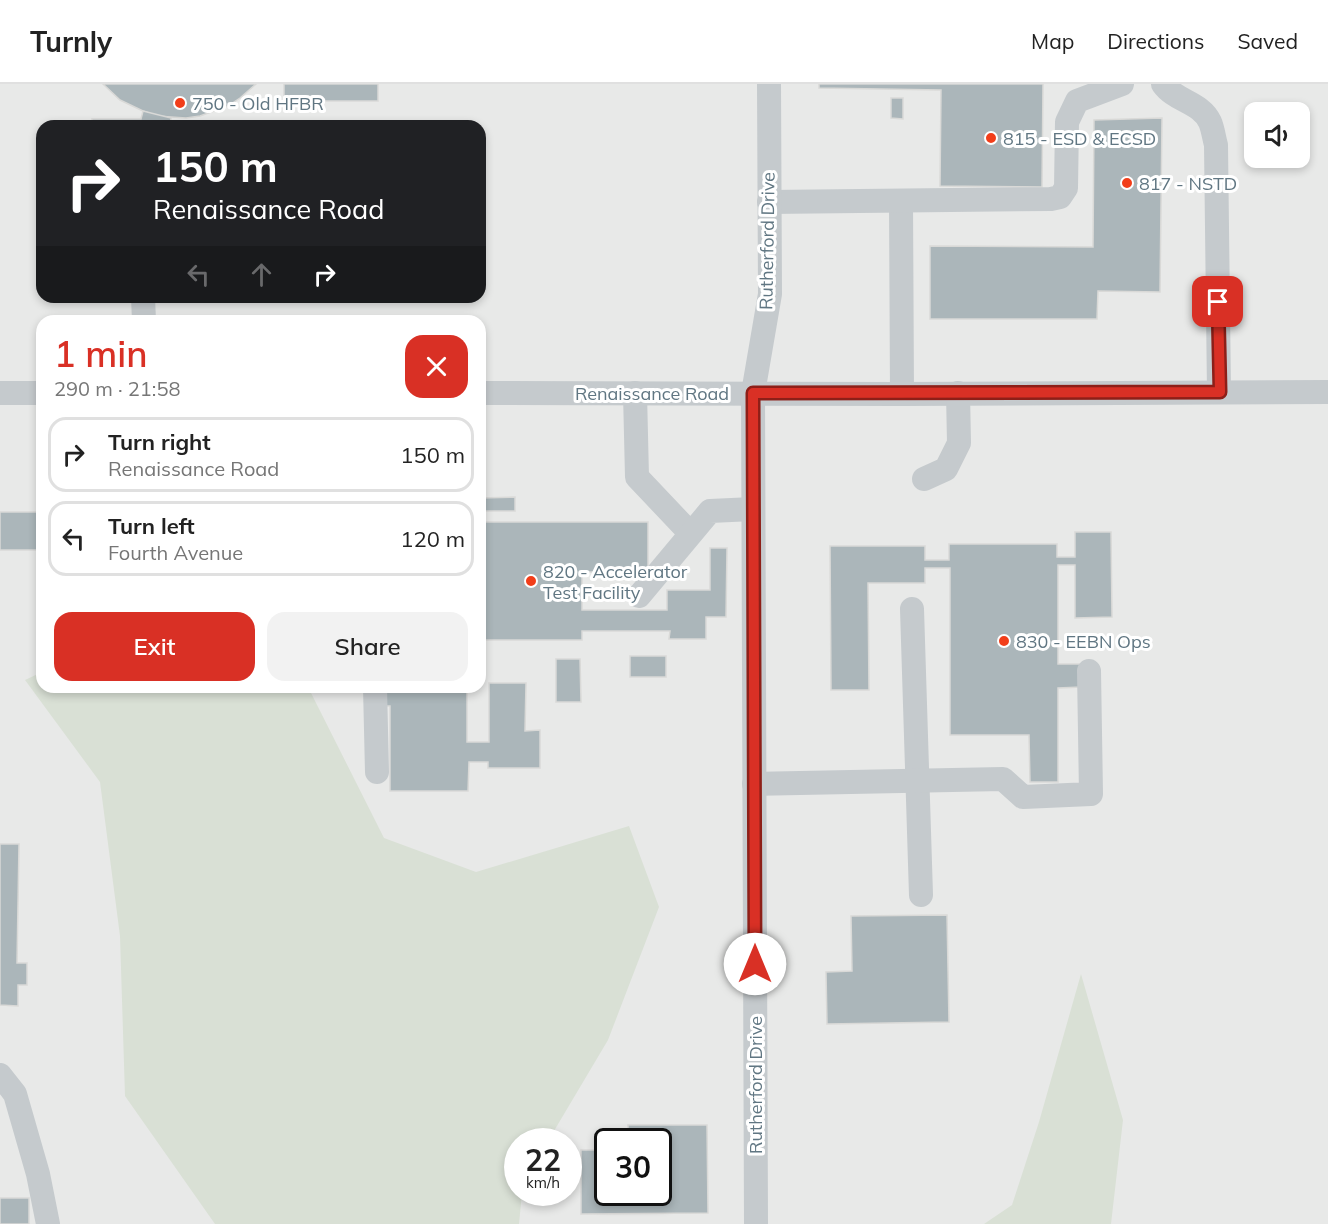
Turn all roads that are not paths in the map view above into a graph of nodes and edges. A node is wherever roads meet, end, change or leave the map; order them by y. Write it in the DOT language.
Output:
graph roads {
  1 [pos="769,84"];
  2 [pos="1122,84"];
  3 [pos="1163,84"];
  4 [pos="901,201"];
  5 [pos="769,202"];
  6 [pos="1220,392"];
  7 [pos="1328,392"];
  8 [pos="0,393"];
  9 [pos="36,393"];
  10 [pos="486,393"];
  11 [pos="635,393"];
  12 [pos="753,393"];
  13 [pos="958,393"];
  14 [pos="902,394"];
  15 [pos="924,480"];
  16 [pos="753,509"];
  17 [pos="690,533"];
  18 [pos="639,596"];
  19 [pos="912,609"];
  20 [pos="1089,671"];
  21 [pos="375,693"];
  22 [pos="377,772"];
  23 [pos="917,780"];
  24 [pos="754,784"];
  25 [pos="921,895"];
  26 [pos="0,1075"];
  27 [pos="48,1224"];
  28 [pos="756,1224"];
  1 -- 5 [label="street, Rutherford Drive"];
  2 -- 4 [label="street"];
  3 -- 6 [label="street"];
  4 -- 5 [label="street"];
  4 -- 14 [label="street"];
  5 -- 12 [label="street, Rutherford Drive"];
  6 -- 7 [label="street, Renaissance Road"];
  6 -- 13 [label="street, Renaissance Road"];
  8 -- 9 [label="street"];
  10 -- 11 [label="street, Renaissance Road"];
  11 -- 12 [label="street, Renaissance Road"];
  11 -- 17 [label="street"];
  12 -- 14 [label="street, Renaissance Road"];
  12 -- 16 [label="street, Rutherford Drive"];
  13 -- 14 [label="street, Renaissance Road"];
  13 -- 15 [label="street"];
  16 -- 17 [label="street"];
  16 -- 24 [label="street, Rutherford Drive"];
  17 -- 18 [label="street"];
  19 -- 23 [label="street"];
  20 -- 23 [label="street"];
  21 -- 22 [label="street"];
  23 -- 24 [label="street"];
  23 -- 25 [label="street"];
  24 -- 28 [label="street, Rutherford Drive"];
  26 -- 27 [label="street"];
}
